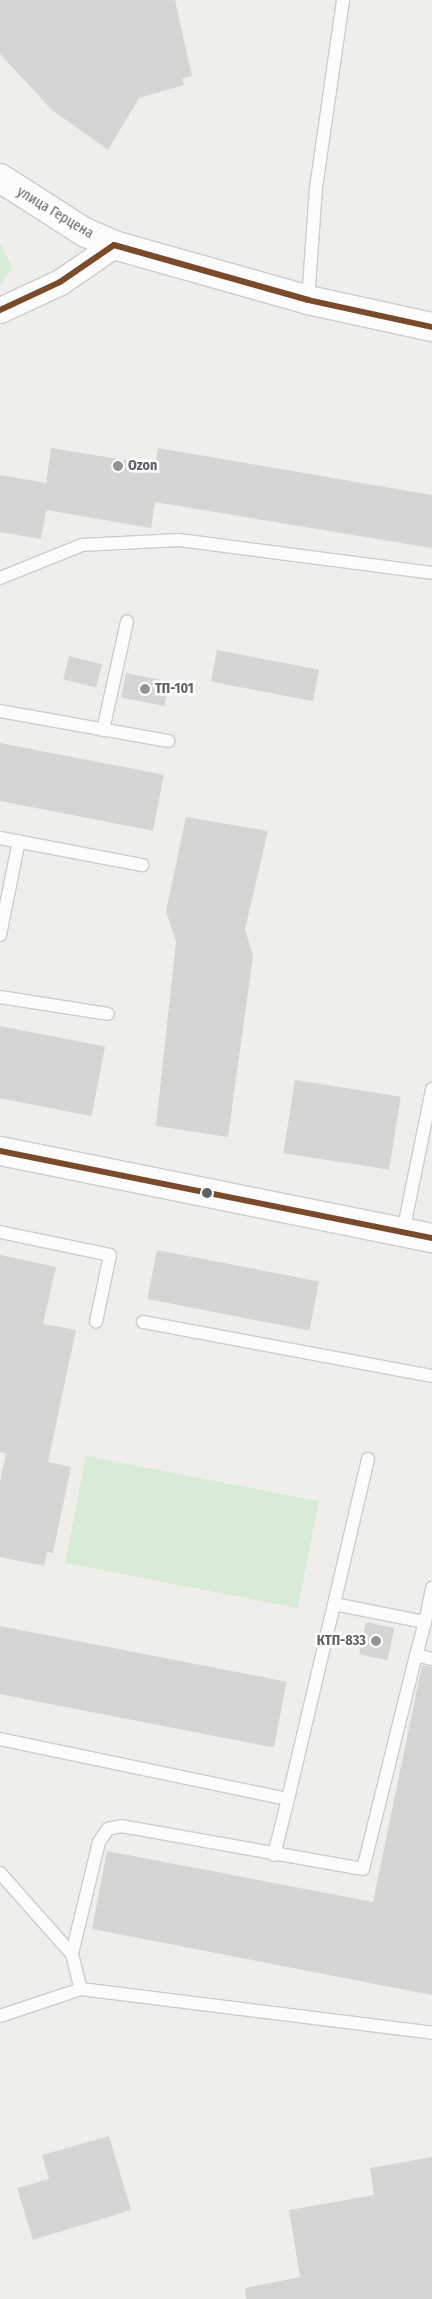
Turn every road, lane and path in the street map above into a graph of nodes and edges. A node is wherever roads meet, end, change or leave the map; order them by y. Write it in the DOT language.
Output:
graph roads {
  1 [pos="343,0"];
  2 [pos="0,178"];
  3 [pos="114,245"];
  4 [pos="308,300"];
  5 [pos="0,310"];
  6 [pos="432,328"];
  7 [pos="432,573"];
  8 [pos="0,578"];
  9 [pos="127,622"];
  10 [pos="0,711"];
  11 [pos="102,730"];
  12 [pos="168,742"];
  13 [pos="0,838"];
  14 [pos="19,841"];
  15 [pos="142,865"];
  16 [pos="0,935"];
  17 [pos="0,997"];
  18 [pos="108,1014"];
  19 [pos="432,1089"];
  20 [pos="0,1151"];
  21 [pos="0,1232"];
  22 [pos="403,1232"];
  23 [pos="432,1238"];
  24 [pos="96,1322"];
  25 [pos="143,1322"];
  26 [pos="432,1376"];
  27 [pos="368,1459"];
  28 [pos="432,1588"];
  29 [pos="334,1604"];
  30 [pos="425,1622"];
  31 [pos="416,1655"];
  32 [pos="432,1659"];
  33 [pos="0,1739"];
  34 [pos="288,1799"];
  35 [pos="274,1855"];
  36 [pos="0,1874"];
  37 [pos="72,1954"];
  38 [pos="80,1989"];
  39 [pos="0,2016"];
  40 [pos="432,2033"];
  1 -- 4 [label="lane"];
  2 -- 3 [label="main road, улица Герцена"];
  3 -- 4 [label="main road, улица Герцена"];
  3 -- 5 [label="street"];
  4 -- 6 [label="main road, улица Герцена"];
  7 -- 8 [label="lane"];
  9 -- 11 [label="lane"];
  10 -- 11 [label="lane"];
  11 -- 12 [label="lane"];
  13 -- 14 [label="lane"];
  14 -- 15 [label="lane"];
  14 -- 16 [label="lane"];
  17 -- 18 [label="lane"];
  19 -- 22 [label="lane"];
  20 -- 22 [label="main road"];
  21 -- 24 [label="lane"];
  22 -- 23 [label="main road"];
  25 -- 26 [label="lane"];
  27 -- 29 [label="lane"];
  28 -- 30 [label="lane"];
  29 -- 30 [label="lane"];
  29 -- 34 [label="lane"];
  30 -- 31 [label="lane"];
  31 -- 32 [label="lane"];
  31 -- 35 [label="lane"];
  33 -- 34 [label="lane"];
  34 -- 35 [label="lane"];
  35 -- 37 [label="lane"];
  36 -- 37 [label="lane"];
  37 -- 38 [label="lane"];
  38 -- 39 [label="lane"];
  38 -- 40 [label="lane"];
}
